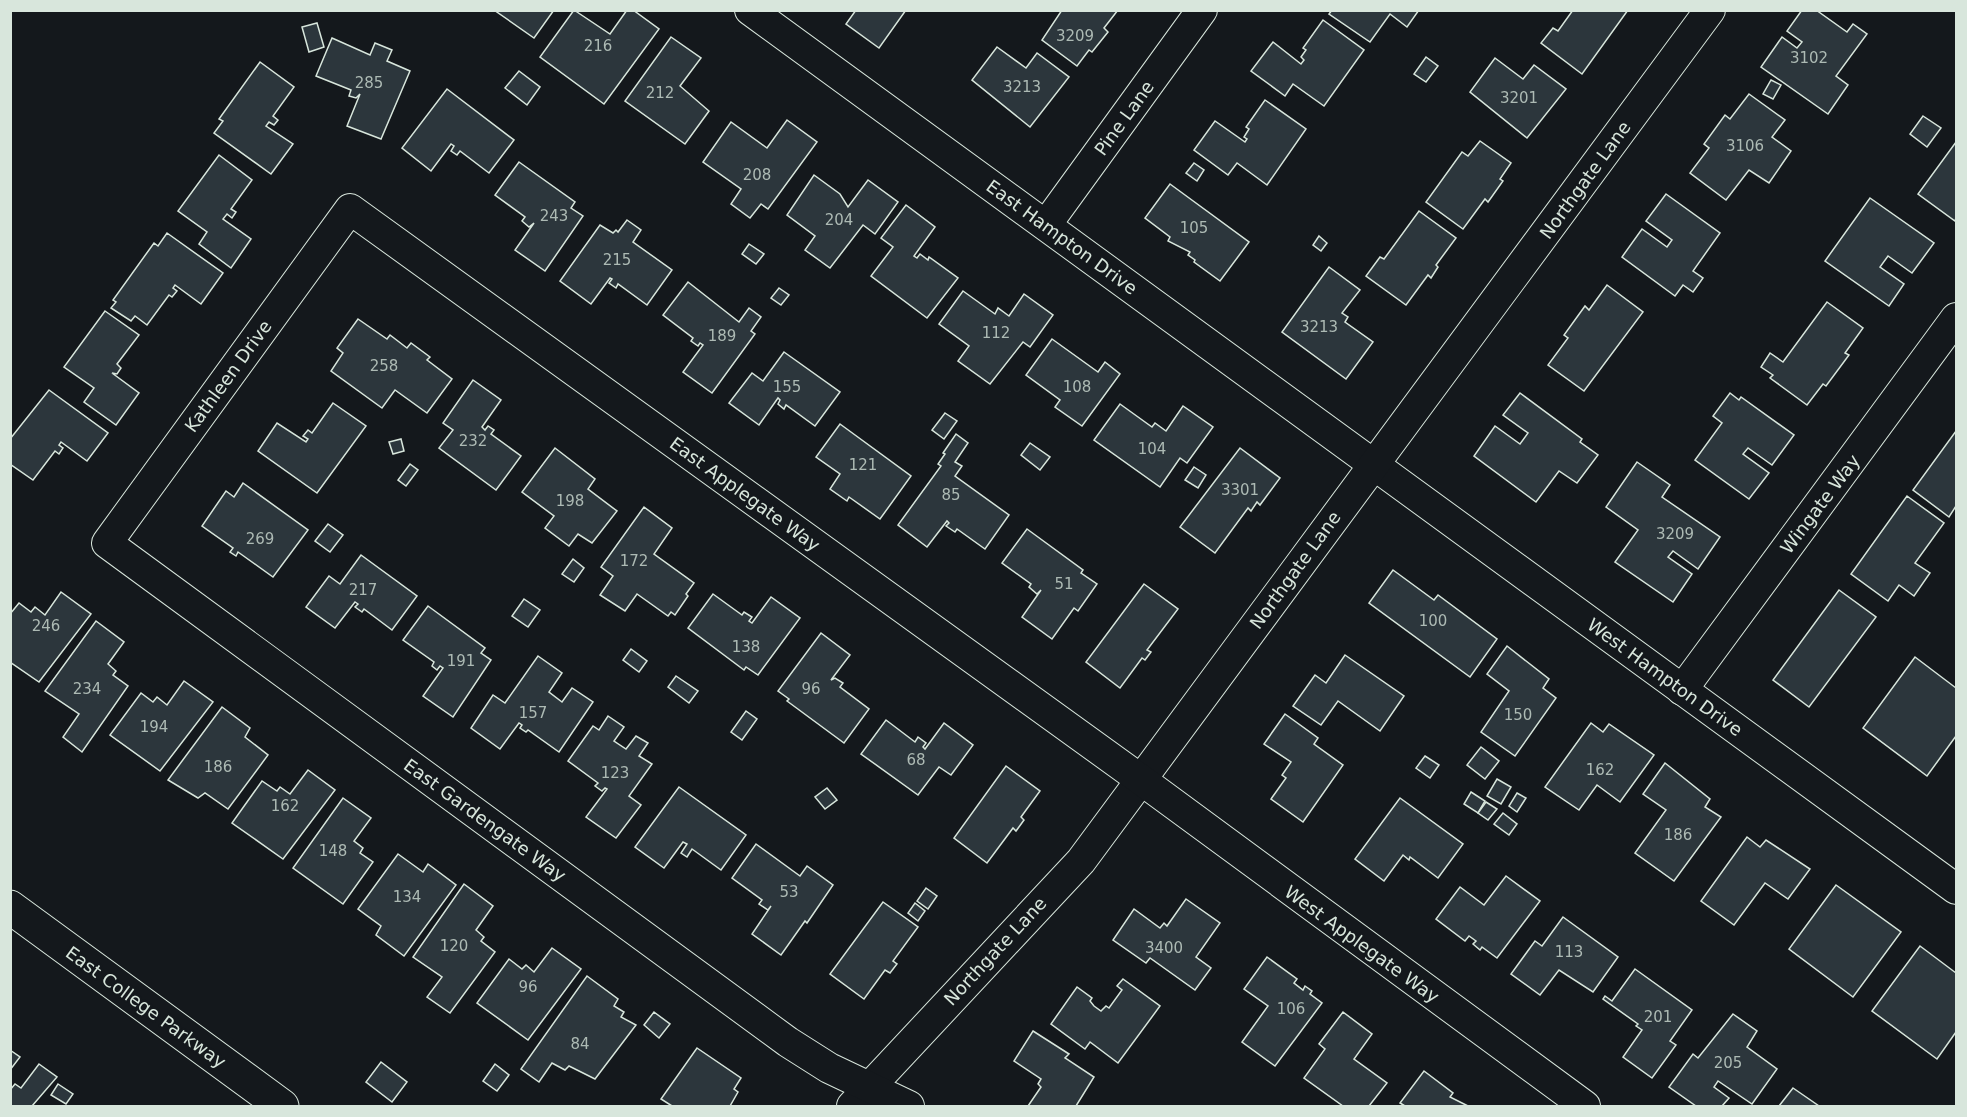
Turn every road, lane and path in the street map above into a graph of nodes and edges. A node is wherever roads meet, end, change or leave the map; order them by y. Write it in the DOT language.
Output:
graph roads {
  1 [pos="750,10"];
  2 [pos="1202,10"];
  3 [pos="1710,10"];
  4 [pos="350,209"];
  5 [pos="1046,225"];
  6 [pos="1956,318"];
  7 [pos="1374,463"];
  8 [pos="107,543"];
  9 [pos="1682,690"];
  10 [pos="1140,779"];
  11 [pos="1956,889"];
  12 [pos="10,907"];
  13 [pos="861,1098"];
  14 [pos="282,1107"];
  15 [pos="909,1107"];
  16 [pos="1585,1107"];
  1 -- 5 [label="street, East Hampton Drive"];
  2 -- 5 [label="street, Pine Lane"];
  3 -- 7 [label="street, Northgate Lane"];
  4 -- 8 [label="street, Kathleen Drive"];
  4 -- 10 [label="street, East Applegate Way"];
  5 -- 7 [label="street, East Hampton Drive"];
  6 -- 9 [label="street, Wingate Way"];
  7 -- 9 [label="street, West Hampton Drive"];
  7 -- 10 [label="street, Northgate Lane"];
  8 -- 13 [label="street, East Gardengate Way"];
  9 -- 11 [label="street, West Hampton Drive"];
  10 -- 13 [label="street, Northgate Lane"];
  10 -- 16 [label="street, West Applegate Way"];
  12 -- 14 [label="main road, East College Parkway"];
  13 -- 15 [label="street, East Gardengate Way"];
}
